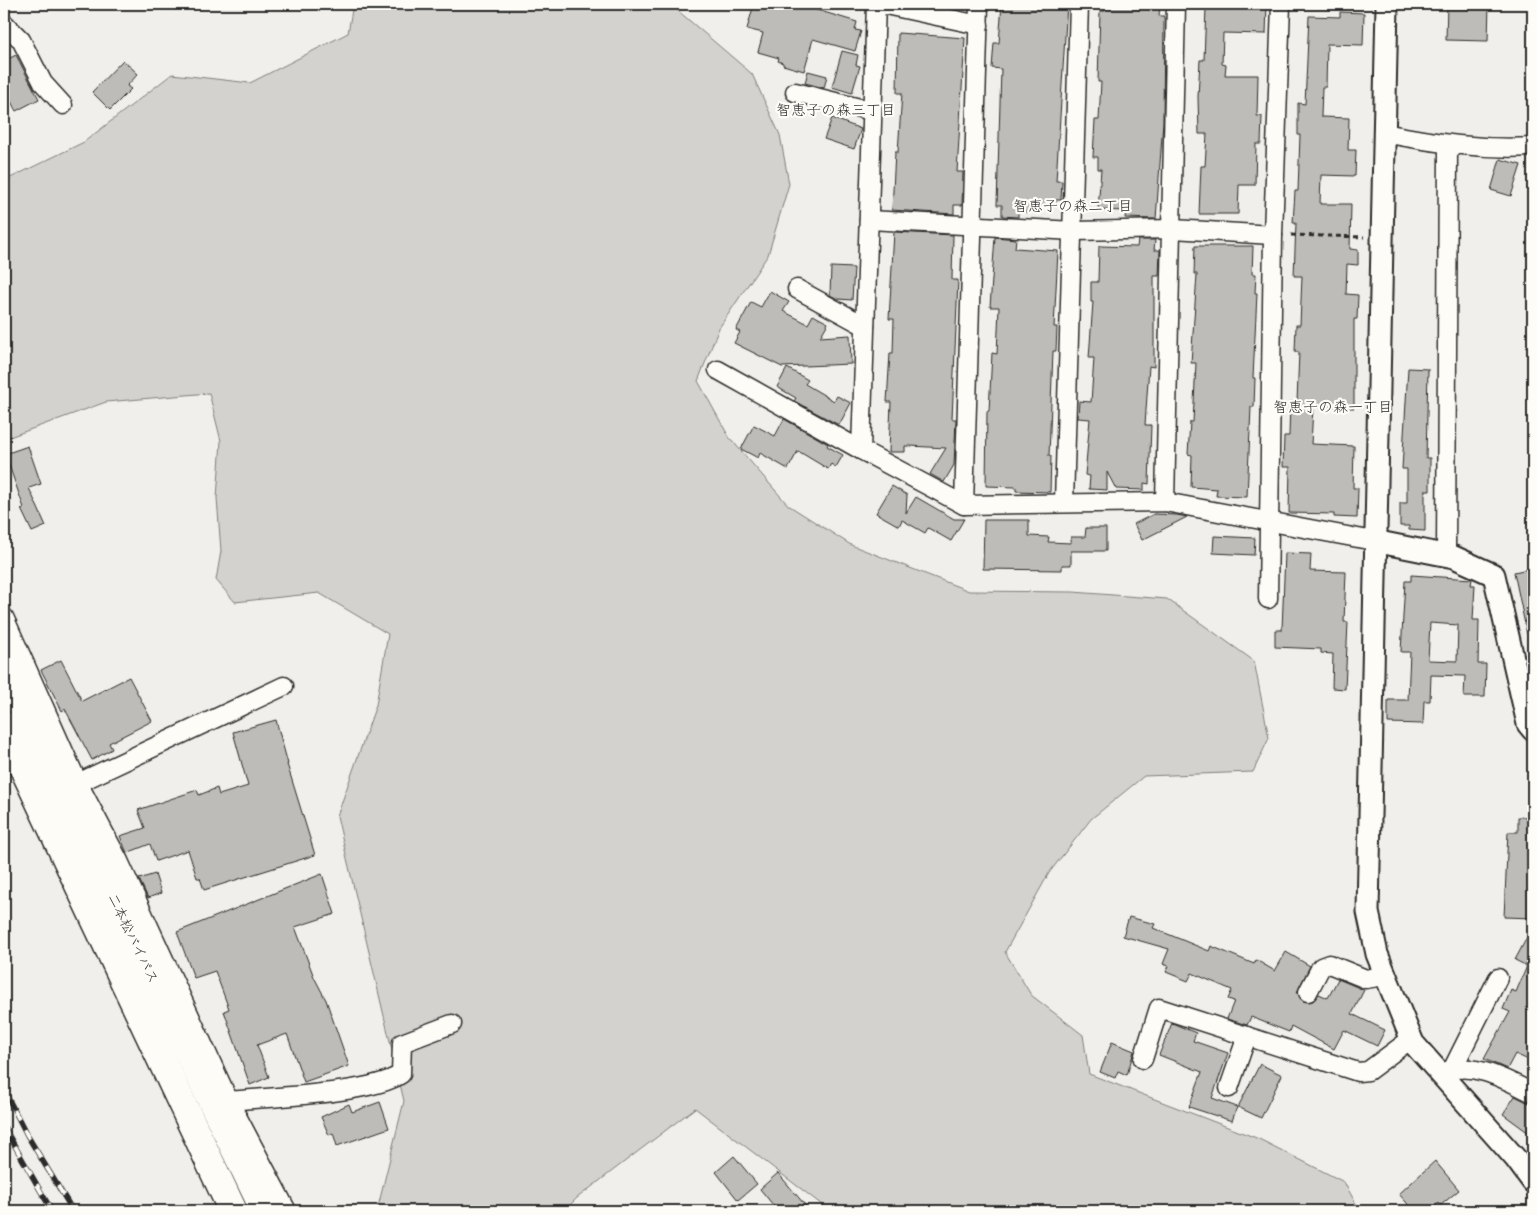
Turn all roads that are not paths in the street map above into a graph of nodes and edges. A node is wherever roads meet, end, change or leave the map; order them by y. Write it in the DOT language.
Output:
graph roads {
  1 [pos="876,4"];
  2 [pos="881,4"];
  3 [pos="980,4"];
  4 [pos="1079,4"];
  5 [pos="1176,4"];
  6 [pos="1281,4"];
  7 [pos="1388,4"];
  8 [pos="4,23"];
  9 [pos="979,25"];
  10 [pos="795,92"];
  11 [pos="63,105"];
  12 [pos="872,111"];
  13 [pos="1384,133"];
  14 [pos="1448,146"];
  15 [pos="1533,147"];
  16 [pos="869,220"];
  17 [pos="972,224"];
  18 [pos="1074,230"];
  19 [pos="1172,230"];
  20 [pos="1273,235"];
  21 [pos="797,289"];
  22 [pos="865,326"];
  23 [pos="718,370"];
  24 [pos="861,450"];
  25 [pos="1064,502"];
  26 [pos="1165,502"];
  27 [pos="964,505"];
  28 [pos="1271,523"];
  29 [pos="1374,541"];
  30 [pos="1446,556"];
  31 [pos="1268,599"];
  32 [pos="4,617"];
  33 [pos="4,665"];
  34 [pos="284,686"];
  35 [pos="4,726"];
  36 [pos="1533,730"];
  37 [pos="78,783"];
  38 [pos="1384,976"];
  39 [pos="1498,978"];
  40 [pos="1308,992"];
  41 [pos="452,1024"];
  42 [pos="1247,1036"];
  43 [pos="1411,1039"];
  44 [pos="1144,1059"];
  45 [pos="1446,1071"];
  46 [pos="1229,1088"];
  47 [pos="1533,1093"];
  48 [pos="229,1101"];
  49 [pos="1533,1182"];
  50 [pos="233,1211"];
  51 [pos="265,1211"];
  52 [pos="287,1211"];
  1 -- 12 [label="street"];
  2 -- 9 [label="street"];
  3 -- 9 [label="street"];
  4 -- 18 [label="street"];
  5 -- 19 [label="street"];
  6 -- 20 [label="street"];
  7 -- 13 [label="street"];
  8 -- 11 [label="street"];
  9 -- 17 [label="street"];
  10 -- 12 [label="street"];
  12 -- 16 [label="street"];
  13 -- 14 [label="street"];
  13 -- 29 [label="street"];
  14 -- 15 [label="street"];
  14 -- 30 [label="street"];
  16 -- 17 [label="street"];
  16 -- 22 [label="street"];
  17 -- 18 [label="street"];
  17 -- 27 [label="street"];
  18 -- 19 [label="street"];
  18 -- 25 [label="street"];
  19 -- 20 [label="street"];
  19 -- 26 [label="street"];
  20 -- 28 [label="street"];
  21 -- 22 [label="street"];
  22 -- 24 [label="street"];
  23 -- 24 [label="street"];
  24 -- 27 [label="street"];
  25 -- 26 [label="street"];
  25 -- 27 [label="street"];
  26 -- 28 [label="street"];
  28 -- 29 [label="street"];
  28 -- 31 [label="street"];
  29 -- 30 [label="street"];
  29 -- 38 [label="street"];
  30 -- 36 [label="street"];
  32 -- 37 [label="street"];
  33 -- 51 [label="highway, 二本松バイパス"];
  34 -- 37 [label="street"];
  35 -- 50 [label="highway, 二本松バイパス"];
  37 -- 48 [label="street"];
  38 -- 40 [label="street"];
  38 -- 43 [label="street"];
  39 -- 45 [label="street"];
  41 -- 48 [label="street"];
  42 -- 43 [label="street"];
  42 -- 44 [label="street"];
  42 -- 46 [label="street"];
  43 -- 45 [label="street"];
  45 -- 47 [label="street"];
  45 -- 49 [label="street"];
  48 -- 52 [label="street"];
}
